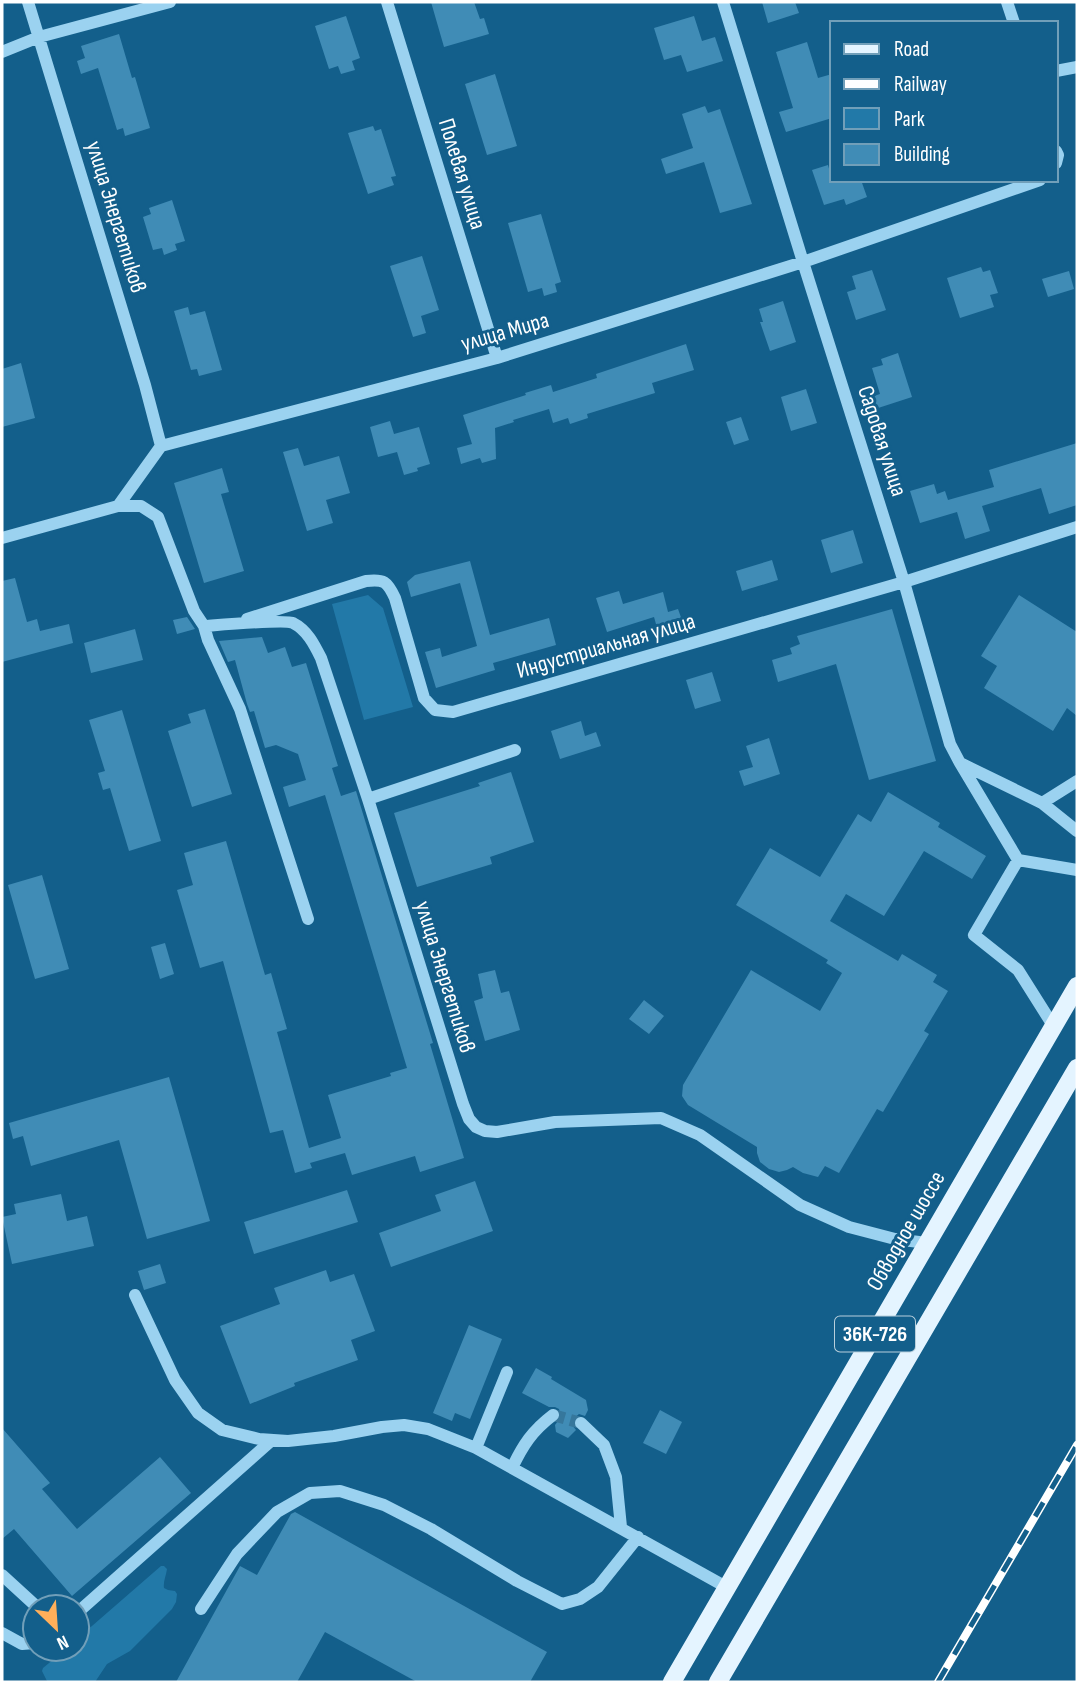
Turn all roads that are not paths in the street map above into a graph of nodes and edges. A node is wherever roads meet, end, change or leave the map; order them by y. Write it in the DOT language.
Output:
graph roads {
  1 [pos="28,2"];
  2 [pos="170,2"];
  3 [pos="387,2"];
  4 [pos="723,2"];
  5 [pos="1009,3"];
  6 [pos="1014,21"];
  7 [pos="39,37"];
  8 [pos="2,52"];
  9 [pos="1077,67"];
  10 [pos="1058,71"];
  11 [pos="1034,182"];
  12 [pos="803,262"];
  13 [pos="497,358"];
  14 [pos="161,446"];
  15 [pos="118,506"];
  16 [pos="1077,527"];
  17 [pos="2,538"];
  18 [pos="904,582"];
  19 [pos="230,624"];
  20 [pos="204,625"];
  21 [pos="515,750"];
  22 [pos="960,763"];
  23 [pos="1077,781"];
  24 [pos="368,799"];
  25 [pos="1042,803"];
  26 [pos="1077,831"];
  27 [pos="1018,860"];
  28 [pos="1077,870"];
  29 [pos="308,919"];
  30 [pos="1077,986"];
  31 [pos="1054,1027"];
  32 [pos="1077,1068"];
  33 [pos="927,1244"];
  34 [pos="135,1295"];
  35 [pos="507,1372"];
  36 [pos="553,1415"];
  37 [pos="581,1423"];
  38 [pos="272,1440"];
  39 [pos="476,1448"];
  40 [pos="512,1468"];
  41 [pos="621,1527"];
  42 [pos="638,1536"];
  43 [pos="2,1575"];
  44 [pos="729,1588"];
  45 [pos="22,1593"];
  46 [pos="91,1601"];
  47 [pos="201,1609"];
  48 [pos="2,1633"];
  49 [pos="21,1643"];
  50 [pos="672,1682"];
  51 [pos="718,1682"];
  1 -- 7 [label="street, улица Энергетиков"];
  2 -- 7 [label="street"];
  3 -- 13 [label="street, Полевая улица"];
  4 -- 12 [label="street, Садовая улица"];
  5 -- 6 [label="street"];
  7 -- 8 [label="street"];
  7 -- 14 [label="street, улица Энергетиков"];
  9 -- 10 [label="street"];
  11 -- 12 [label="street, улица Мира"];
  12 -- 13 [label="street, улица Мира"];
  12 -- 18 [label="street, Садовая улица"];
  13 -- 14 [label="street, улица Мира"];
  14 -- 15 [label="street"];
  15 -- 17 [label="street"];
  15 -- 20 [label="street"];
  16 -- 18 [label="street, Индустриальная улица"];
  18 -- 19 [label="street, Индустриальная улица"];
  18 -- 22 [label="street, Садовая улица"];
  19 -- 20 [label="street, улица Энергетиков"];
  19 -- 24 [label="street, улица Энергетиков"];
  20 -- 29 [label="street"];
  21 -- 24 [label="street"];
  22 -- 25 [label="street"];
  22 -- 27 [label="street, Садовая улица"];
  23 -- 25 [label="street"];
  24 -- 33 [label="street, улица Энергетиков"];
  25 -- 26 [label="street"];
  27 -- 28 [label="street"];
  27 -- 31 [label="street"];
  30 -- 31 [label="main road, Обводное шоссе / 36К-726"];
  31 -- 33 [label="main road, Обводное шоссе / 36К-726"];
  32 -- 51 [label="main road, 36К-726"];
  33 -- 44 [label="main road, Обводное шоссе / 36К-726"];
  34 -- 38 [label="street"];
  35 -- 39 [label="street"];
  36 -- 40 [label="street"];
  37 -- 41 [label="street"];
  38 -- 39 [label="street"];
  38 -- 46 [label="street"];
  39 -- 40 [label="street"];
  40 -- 41 [label="street"];
  41 -- 42 [label="street"];
  42 -- 44 [label="street"];
  42 -- 47 [label="street"];
  43 -- 45 [label="street"];
  44 -- 50 [label="main road, Обводное шоссе / 36К-726"];
  48 -- 49 [label="street"];
}
